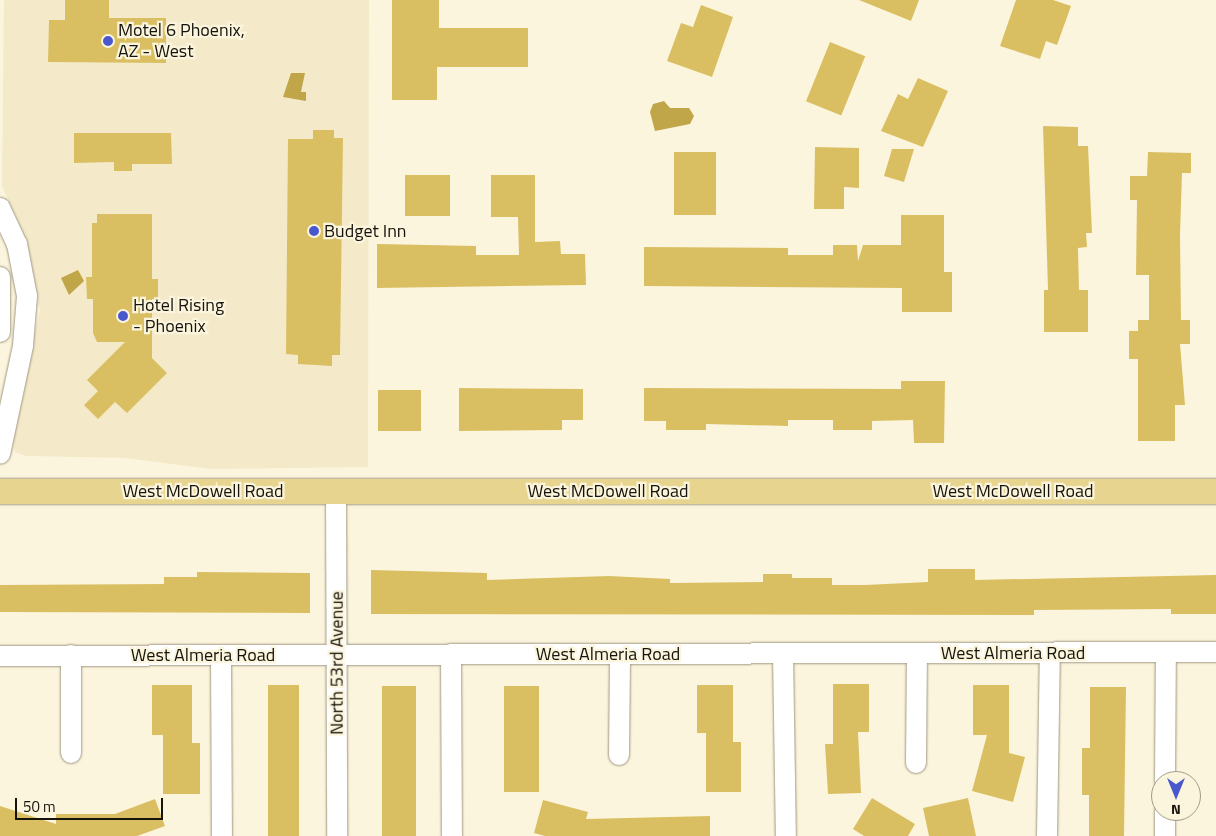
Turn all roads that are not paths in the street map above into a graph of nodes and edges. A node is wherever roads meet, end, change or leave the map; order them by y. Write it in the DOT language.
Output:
graph roads {
  1 [pos="1,209"];
  2 [pos="0,277"];
  3 [pos="0,332"];
  4 [pos="0,454"];
  5 [pos="0,491"];
  6 [pos="336,491"];
  7 [pos="1216,491"];
  8 [pos="1050,652"];
  9 [pos="1166,652"];
  10 [pos="1216,652"];
  11 [pos="783,653"];
  12 [pos="917,653"];
  13 [pos="338,654"];
  14 [pos="451,654"];
  15 [pos="620,654"];
  16 [pos="221,655"];
  17 [pos="0,656"];
  18 [pos="71,656"];
  19 [pos="72,753"];
  20 [pos="619,755"];
  21 [pos="916,762"];
  22 [pos="1165,771"];
  23 [pos="1165,821"];
  24 [pos="222,836"];
  25 [pos="337,836"];
  26 [pos="452,836"];
  27 [pos="786,836"];
  28 [pos="1048,836"];
  29 [pos="1165,836"];
  1 -- 4 [label="street"];
  2 -- 3 [label="street"];
  5 -- 6 [label="main road, West McDowell Road"];
  6 -- 7 [label="main road, West McDowell Road"];
  6 -- 13 [label="street, North 53rd Avenue"];
  8 -- 9 [label="street, West Almeria Road"];
  8 -- 12 [label="street, West Almeria Road"];
  8 -- 28 [label="street"];
  9 -- 10 [label="street, West Almeria Road"];
  9 -- 22 [label="street"];
  11 -- 12 [label="street, West Almeria Road"];
  11 -- 15 [label="street, West Almeria Road"];
  11 -- 27 [label="street"];
  12 -- 21 [label="street"];
  13 -- 14 [label="street, West Almeria Road"];
  13 -- 16 [label="street, West Almeria Road"];
  13 -- 25 [label="street, North 53rd Avenue"];
  14 -- 15 [label="street, West Almeria Road"];
  14 -- 26 [label="street"];
  15 -- 20 [label="street"];
  16 -- 18 [label="street, West Almeria Road"];
  16 -- 24 [label="street"];
  17 -- 18 [label="street, West Almeria Road"];
  18 -- 19 [label="street"];
  23 -- 29 [label="street"];
}
